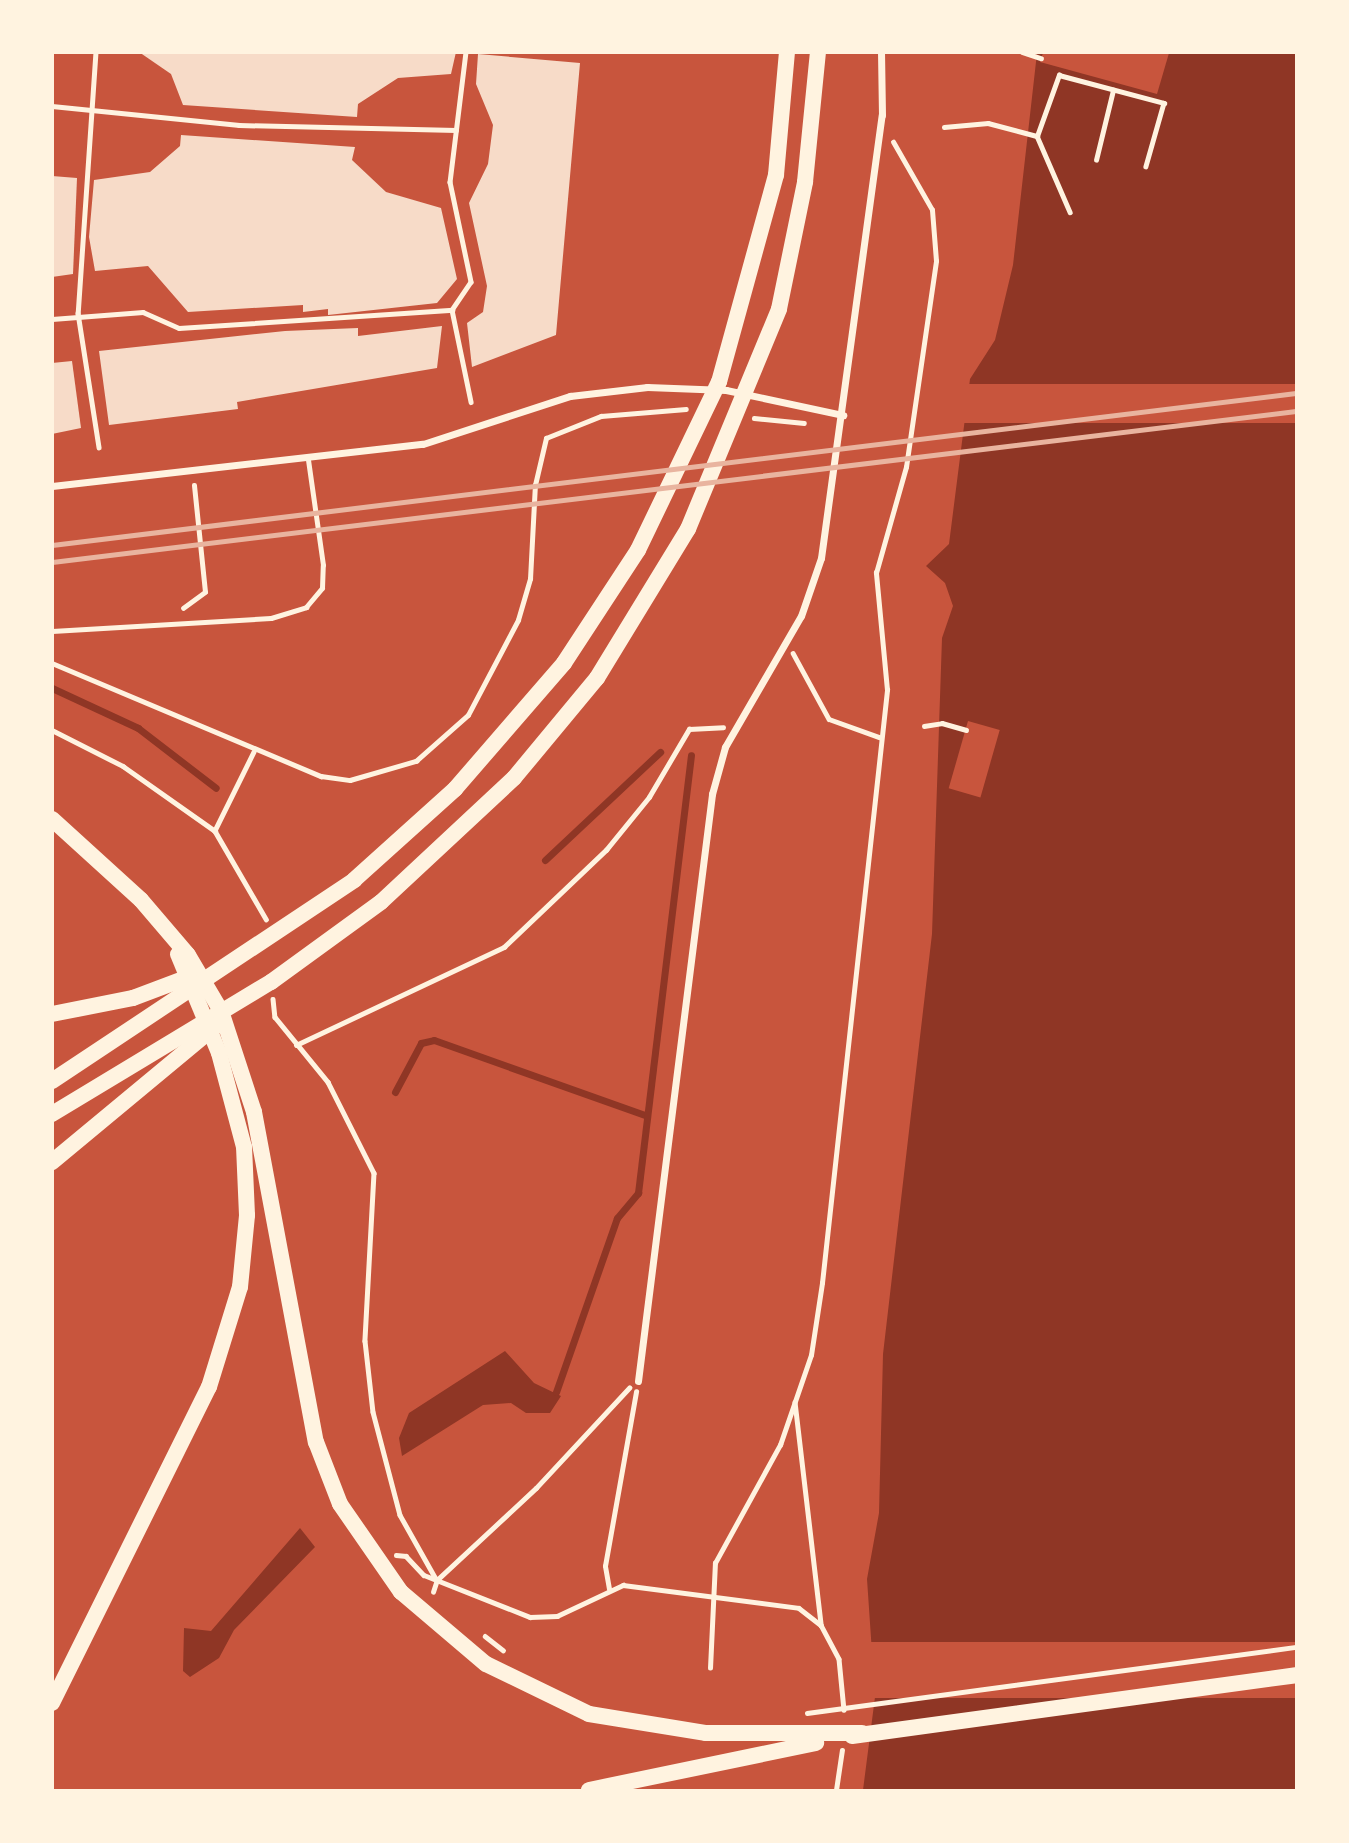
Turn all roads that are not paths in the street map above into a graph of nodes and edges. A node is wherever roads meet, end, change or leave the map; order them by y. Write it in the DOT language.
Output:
graph roads {
  1 [pos="787,52"];
  2 [pos="818,52"];
  3 [pos="881,52"];
  4 [pos="842,415"];
  5 [pos="308,460"];
  6 [pos="52,486"];
  7 [pos="52,631"];
  8 [pos="52,819"];
  9 [pos="165,930"];
  10 [pos="272,939"];
  11 [pos="271,982"];
  12 [pos="52,1014"];
  13 [pos="52,1081"];
  14 [pos="52,1114"];
  15 [pos="52,1162"];
  16 [pos="638,1381"];
  17 [pos="1297,1675"];
  18 [pos="52,1703"];
  19 [pos="797,1741"];
  20 [pos="589,1790"];
  1 -- 10 [label="main road"];
  2 -- 11 [label="main road"];
  3 -- 4 [label="street"];
  4 -- 5 [label="street"];
  4 -- 16 [label="street"];
  5 -- 6 [label="street"];
  5 -- 7 [label="lane"];
  8 -- 9 [label="main road"];
  9 -- 18 [label="main road"];
  9 -- 19 [label="main road"];
  10 -- 12 [label="main road"];
  10 -- 13 [label="main road"];
  11 -- 14 [label="main road"];
  11 -- 15 [label="main road"];
  17 -- 19 [label="main road"];
  19 -- 20 [label="main road"];
}
